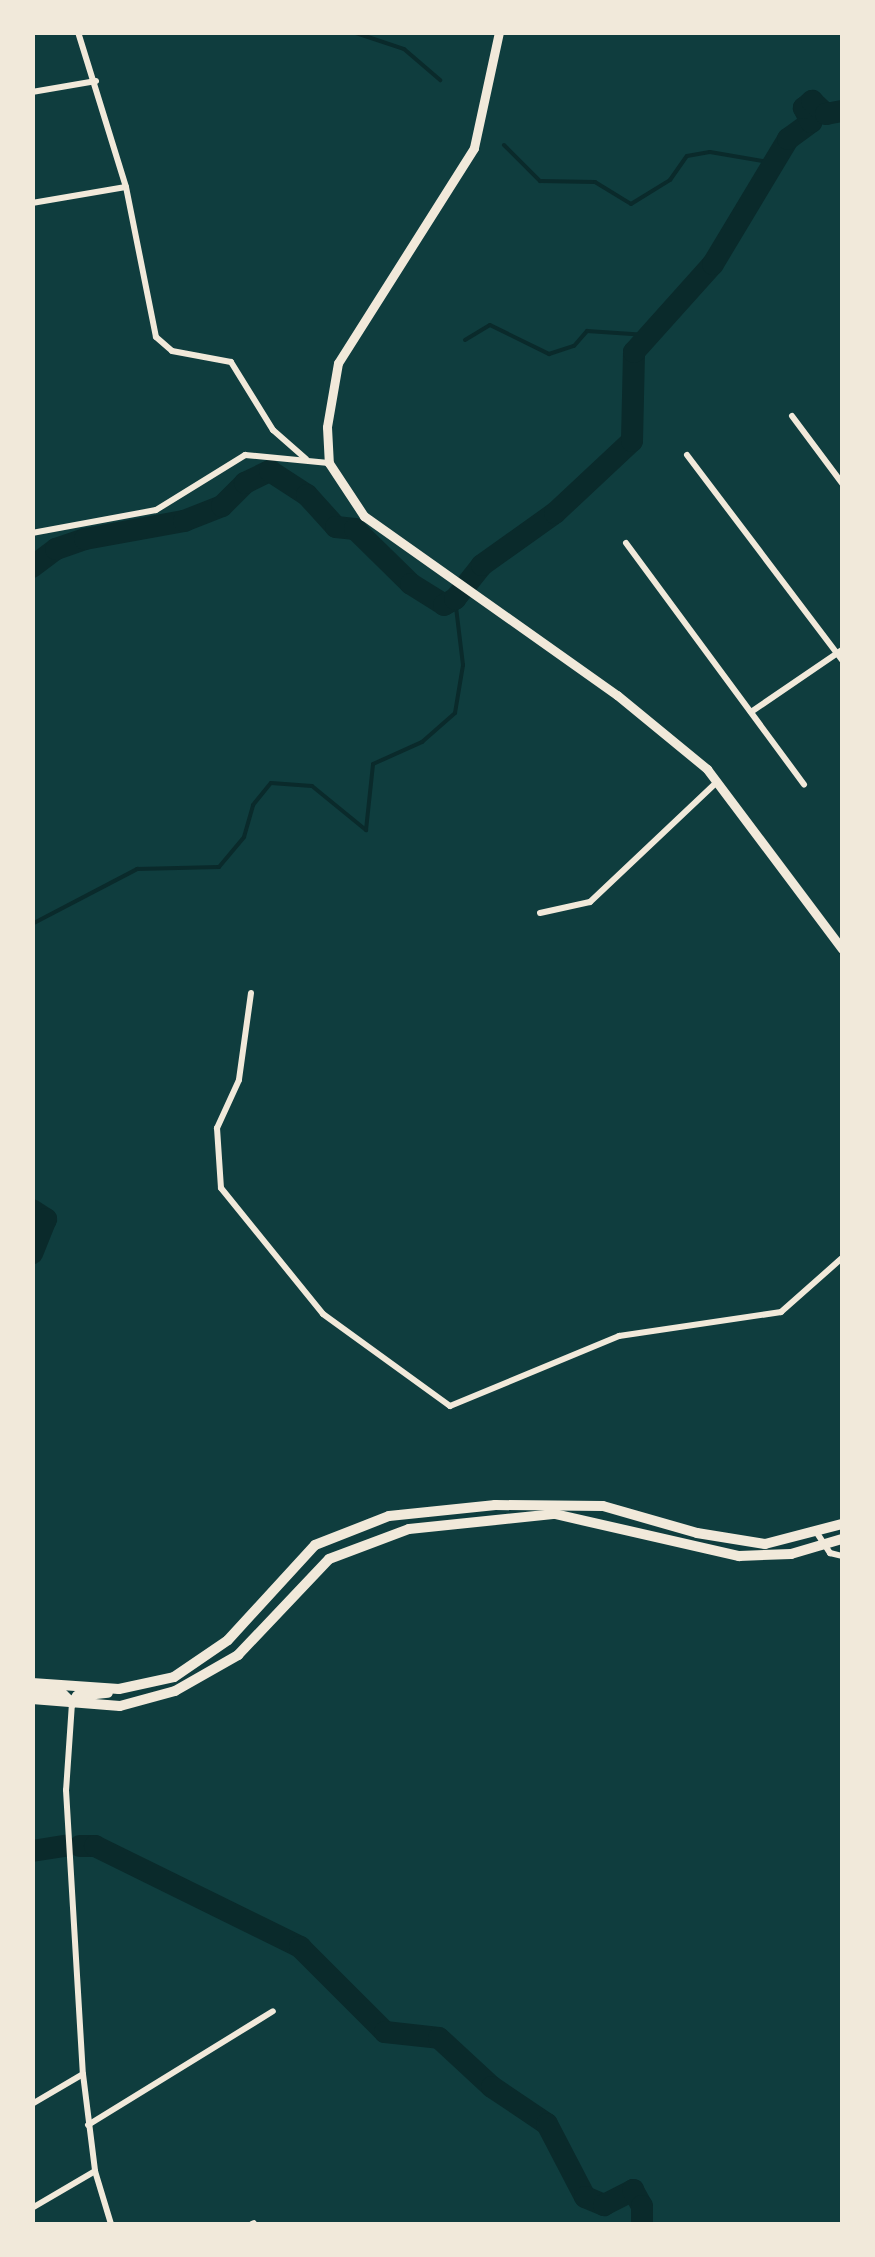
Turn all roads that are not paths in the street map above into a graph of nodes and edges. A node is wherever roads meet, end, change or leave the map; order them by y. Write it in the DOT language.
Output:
graph roads {
  1 [pos="78,32"];
  2 [pos="499,32"];
  3 [pos="96,81"];
  4 [pos="32,92"];
  5 [pos="126,186"];
  6 [pos="32,203"];
  7 [pos="792,416"];
  8 [pos="687,454"];
  9 [pos="306,459"];
  10 [pos="329,464"];
  11 [pos="842,484"];
  12 [pos="32,533"];
  13 [pos="626,544"];
  14 [pos="841,654"];
  15 [pos="751,712"];
  16 [pos="718,781"];
  17 [pos="804,784"];
  18 [pos="540,913"];
  19 [pos="842,949"];
  20 [pos="251,993"];
  21 [pos="842,1258"];
  22 [pos="842,1524"];
  23 [pos="817,1533"];
  24 [pos="842,1539"];
  25 [pos="824,1546"];
  26 [pos="842,1556"];
  27 [pos="32,1686"];
  28 [pos="120,1689"];
  29 [pos="32,1699"];
  30 [pos="72,1704"];
  31 [pos="273,2011"];
  32 [pos="83,2074"];
  33 [pos="32,2104"];
  34 [pos="88,2125"];
  35 [pos="96,2172"];
  36 [pos="32,2208"];
  37 [pos="110,2224"];
  1 -- 3 [label="street"];
  2 -- 10 [label="main road"];
  3 -- 4 [label="street"];
  3 -- 5 [label="street"];
  5 -- 6 [label="street"];
  5 -- 9 [label="street"];
  7 -- 11 [label="street"];
  8 -- 14 [label="street"];
  9 -- 10 [label="street"];
  9 -- 12 [label="street"];
  10 -- 16 [label="main road"];
  13 -- 15 [label="street"];
  14 -- 15 [label="street"];
  15 -- 17 [label="street"];
  16 -- 18 [label="street"];
  16 -- 19 [label="main road"];
  20 -- 21 [label="street"];
  22 -- 23 [label="main road"];
  23 -- 25 [label="street"];
  23 -- 28 [label="main road"];
  24 -- 25 [label="main road"];
  25 -- 26 [label="street"];
  25 -- 30 [label="main road"];
  27 -- 28 [label="main road"];
  27 -- 30 [label="main road"];
  28 -- 30 [label="main road"];
  29 -- 30 [label="main road"];
  30 -- 32 [label="street"];
  31 -- 34 [label="street"];
  32 -- 33 [label="street"];
  32 -- 34 [label="street"];
  34 -- 35 [label="street"];
  35 -- 36 [label="street"];
  35 -- 37 [label="street"];
}
